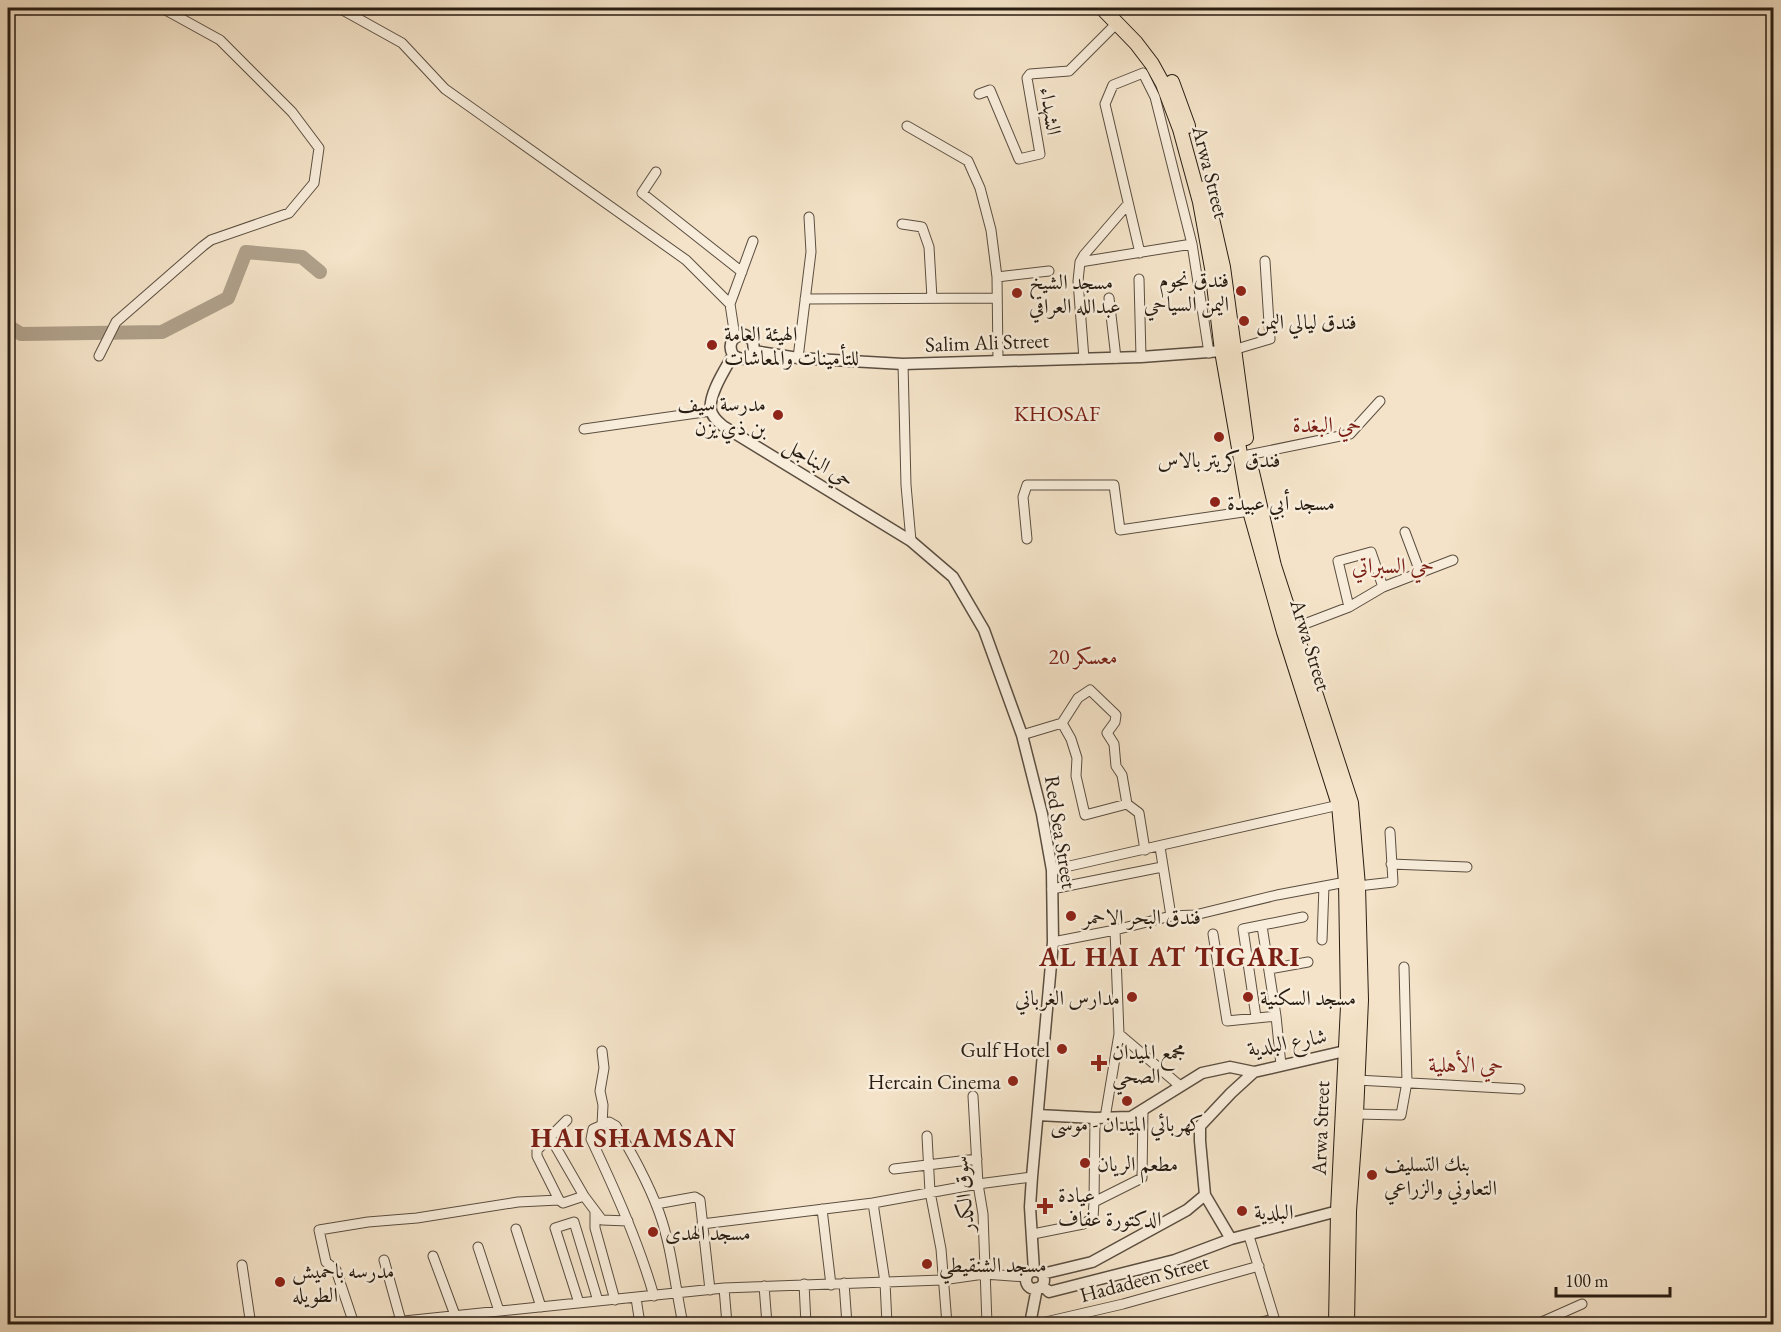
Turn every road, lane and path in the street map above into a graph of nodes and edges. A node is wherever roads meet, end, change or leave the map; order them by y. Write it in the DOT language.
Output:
graph roads {
  1 [pos="162,8"];
  2 [pos="339,8"];
  3 [pos="1102,8"];
  4 [pos="1113,8"];
  5 [pos="1117,23"];
  6 [pos="979,94"];
  7 [pos="907,126"];
  8 [pos="656,172"];
  9 [pos="1128,204"];
  10 [pos="809,217"];
  11 [pos="902,224"];
  12 [pos="753,241"];
  13 [pos="1192,244"];
  14 [pos="1140,253"];
  15 [pos="1265,261"];
  16 [pos="1080,262"];
  17 [pos="1049,271"];
  18 [pos="742,272"];
  19 [pos="997,277"];
  20 [pos="1139,279"];
  21 [pos="1109,297"];
  22 [pos="932,298"];
  23 [pos="997,298"];
  24 [pos="805,299"];
  25 [pos="730,304"];
  26 [pos="735,337"];
  27 [pos="754,351"];
  28 [pos="1221,351"];
  29 [pos="733,355"];
  30 [pos="99,356"];
  31 [pos="1141,357"];
  32 [pos="798,358"];
  33 [pos="1116,358"];
  34 [pos="1084,359"];
  35 [pos="998,361"];
  36 [pos="903,364"];
  37 [pos="1380,401"];
  38 [pos="711,411"];
  39 [pos="584,429"];
  40 [pos="1248,455"];
  41 [pos="1250,512"];
  42 [pos="1405,532"];
  43 [pos="1027,539"];
  44 [pos="911,542"];
  45 [pos="1453,560"];
  46 [pos="1420,572"];
  47 [pos="1383,587"];
  48 [pos="1349,607"];
  49 [pos="1289,630"];
  50 [pos="1062,723"];
  51 [pos="1022,735"];
  52 [pos="1126,804"];
  53 [pos="1345,804"];
  54 [pos="1390,832"];
  55 [pos="1160,847"];
  56 [pos="1145,850"];
  57 [pos="1391,864"];
  58 [pos="1162,867"];
  59 [pos="1467,867"];
  60 [pos="1052,870"];
  61 [pos="1352,884"];
  62 [pos="1324,886"];
  63 [pos="1052,889"];
  64 [pos="1171,916"];
  65 [pos="1303,917"];
  66 [pos="1262,926"];
  67 [pos="1115,930"];
  68 [pos="1213,934"];
  69 [pos="1322,940"];
  70 [pos="1053,942"];
  71 [pos="1308,963"];
  72 [pos="1404,967"];
  73 [pos="1269,969"];
  74 [pos="1276,1016"];
  75 [pos="1256,1017"];
  76 [pos="1119,1034"];
  77 [pos="1351,1050"];
  78 [pos="602,1052"];
  79 [pos="1281,1065"];
  80 [pos="1254,1072"];
  81 [pos="1357,1080"];
  82 [pos="1407,1082"];
  83 [pos="1179,1085"];
  84 [pos="1520,1089"];
  85 [pos="973,1096"];
  86 [pos="1143,1110"];
  87 [pos="1356,1114"];
  88 [pos="1038,1115"];
  89 [pos="1100,1118"];
  90 [pos="567,1120"];
  91 [pos="602,1125"];
  92 [pos="927,1136"];
  93 [pos="550,1137"];
  94 [pos="977,1159"];
  95 [pos="929,1165"];
  96 [pos="894,1169"];
  97 [pos="1032,1177"];
  98 [pos="978,1184"];
  99 [pos="930,1192"];
  100 [pos="584,1196"];
  101 [pos="1205,1196"];
  102 [pos="559,1200"];
  103 [pos="1094,1202"];
  104 [pos="873,1203"];
  105 [pos="656,1204"];
  106 [pos="822,1209"];
  107 [pos="1343,1211"];
  108 [pos="595,1212"];
  109 [pos="628,1221"];
  110 [pos="702,1224"];
  111 [pos="516,1229"];
  112 [pos="1033,1234"];
  113 [pos="1249,1236"];
  114 [pos="1231,1239"];
  115 [pos="478,1247"];
  116 [pos="433,1256"];
  117 [pos="1104,1256"];
  118 [pos="384,1260"];
  119 [pos="242,1265"];
  120 [pos="1259,1266"];
  121 [pos="984,1274"];
  122 [pos="1110,1277"];
  123 [pos="1036,1279"];
  124 [pos="942,1280"];
  125 [pos="885,1282"];
  126 [pos="844,1283"];
  127 [pos="804,1284"];
  128 [pos="831,1285"];
  129 [pos="764,1286"];
  130 [pos="724,1288"];
  131 [pos="710,1290"];
  132 [pos="677,1294"];
  133 [pos="654,1296"];
  134 [pos="636,1298"];
  135 [pos="615,1300"];
  136 [pos="598,1301"];
  137 [pos="579,1303"];
  138 [pos="1582,1304"];
  139 [pos="541,1307"];
  140 [pos="499,1311"];
  141 [pos="454,1315"];
  142 [pos="401,1321"];
  143 [pos="1275,1322"];
  144 [pos="254,1324"];
  145 [pos="354,1324"];
  146 [pos="375,1324"];
  147 [pos="640,1324"];
  148 [pos="683,1324"];
  149 [pos="727,1324"];
  150 [pos="767,1324"];
  151 [pos="806,1324"];
  152 [pos="847,1324"];
  153 [pos="887,1324"];
  154 [pos="947,1324"];
  155 [pos="987,1324"];
  156 [pos="1030,1324"];
  157 [pos="1037,1324"];
  158 [pos="1254,1324"];
  159 [pos="1336,1324"];
  160 [pos="1347,1324"];
  161 [pos="1537,1324"];
  1 -- 30 [label="street"];
  2 -- 25 [label="street"];
  3 -- 5 [label="main road, Arwa Street"];
  4 -- 28 [label="main road, Arwa Street"];
  5 -- 6 [label="street, الشهداء"];
  5 -- 28 [label="main road, Arwa Street"];
  7 -- 19 [label="street"];
  8 -- 18 [label="street"];
  9 -- 13 [label="street"];
  9 -- 14 [label="street"];
  9 -- 16 [label="street"];
  10 -- 24 [label="street"];
  11 -- 22 [label="street"];
  12 -- 18 [label="street"];
  13 -- 14 [label="street"];
  13 -- 28 [label="street"];
  14 -- 16 [label="street"];
  15 -- 28 [label="street"];
  16 -- 34 [label="street"];
  17 -- 19 [label="street"];
  18 -- 25 [label="street"];
  19 -- 23 [label="street"];
  20 -- 31 [label="street"];
  21 -- 33 [label="street"];
  22 -- 23 [label="street"];
  22 -- 24 [label="street"];
  23 -- 35 [label="street"];
  24 -- 32 [label="street"];
  25 -- 26 [label="street"];
  26 -- 27 [label="street"];
  26 -- 29 [label="street"];
  27 -- 29 [label="street"];
  27 -- 32 [label="street, Salim Ali Street"];
  28 -- 31 [label="street, Salim Ali Street"];
  28 -- 40 [label="main road, Arwa Street"];
  28 -- 41 [label="main road, Arwa Street"];
  29 -- 38 [label="street"];
  31 -- 33 [label="street, Salim Ali Street"];
  32 -- 36 [label="street, Salim Ali Street"];
  33 -- 34 [label="street, Salim Ali Street"];
  34 -- 35 [label="street, Salim Ali Street"];
  35 -- 36 [label="street, Salim Ali Street"];
  36 -- 44 [label="street"];
  37 -- 40 [label="street"];
  38 -- 39 [label="street"];
  38 -- 44 [label="street, حي البناجل"];
  40 -- 49 [label="main road, Arwa Street"];
  41 -- 43 [label="street"];
  41 -- 49 [label="main road, Arwa Street"];
  42 -- 46 [label="street"];
  44 -- 51 [label="street, Red Sea Street"];
  45 -- 46 [label="street"];
  46 -- 47 [label="street"];
  47 -- 48 [label="street"];
  47 -- 48 [label="street"];
  48 -- 49 [label="street"];
  49 -- 53 [label="main road, Arwa Street"];
  50 -- 51 [label="street"];
  50 -- 52 [label="street"];
  50 -- 52 [label="street"];
  51 -- 60 [label="street, Red Sea Street"];
  52 -- 56 [label="street"];
  53 -- 55 [label="street"];
  53 -- 61 [label="main road, Arwa Street"];
  54 -- 57 [label="street"];
  55 -- 56 [label="street"];
  55 -- 58 [label="street"];
  56 -- 60 [label="street"];
  57 -- 59 [label="street"];
  57 -- 61 [label="street"];
  58 -- 63 [label="street"];
  58 -- 64 [label="street"];
  60 -- 63 [label="street, Red Sea Street"];
  61 -- 62 [label="street"];
  61 -- 77 [label="main road, Arwa Street"];
  62 -- 64 [label="street"];
  62 -- 69 [label="street"];
  63 -- 70 [label="street, Red Sea Street"];
  64 -- 67 [label="street"];
  65 -- 66 [label="street"];
  66 -- 73 [label="street"];
  66 -- 75 [label="street"];
  67 -- 70 [label="street"];
  67 -- 76 [label="street"];
  68 -- 75 [label="street"];
  70 -- 88 [label="street, Red Sea Street"];
  71 -- 73 [label="street"];
  72 -- 82 [label="street"];
  73 -- 74 [label="street"];
  74 -- 75 [label="street"];
  74 -- 79 [label="street"];
  76 -- 83 [label="street"];
  76 -- 89 [label="street"];
  77 -- 79 [label="street, شارع البلدية"];
  77 -- 81 [label="main road, Arwa Street"];
  77 -- 107 [label="main road, Arwa Street"];
  78 -- 91 [label="street"];
  79 -- 80 [label="street, شارع البلدية"];
  80 -- 83 [label="street, شارع البلدية"];
  80 -- 101 [label="street"];
  81 -- 82 [label="street"];
  81 -- 87 [label="main road, Arwa Street"];
  82 -- 84 [label="street"];
  82 -- 87 [label="street"];
  83 -- 86 [label="street, شارع البلدية"];
  85 -- 94 [label="street, سوق الكدر"];
  86 -- 89 [label="street, شارع البلدية"];
  86 -- 103 [label="street"];
  87 -- 107 [label="main road, Arwa Street"];
  88 -- 89 [label="street, شارع البلدية"];
  88 -- 97 [label="street, Red Sea Street"];
  89 -- 103 [label="street"];
  90 -- 93 [label="street"];
  91 -- 105 [label="street"];
  91 -- 109 [label="street"];
  92 -- 95 [label="street"];
  93 -- 100 [label="street"];
  93 -- 102 [label="street"];
  94 -- 95 [label="street"];
  94 -- 98 [label="street, سوق الكدر"];
  95 -- 96 [label="street"];
  95 -- 99 [label="street"];
  97 -- 98 [label="street"];
  97 -- 112 [label="street, Red Sea Street"];
  98 -- 99 [label="street"];
  98 -- 121 [label="street, سوق الكدر"];
  99 -- 104 [label="street"];
  99 -- 124 [label="street"];
  100 -- 102 [label="street"];
  100 -- 108 [label="street"];
  101 -- 114 [label="street"];
  101 -- 117 [label="street"];
  102 -- 145 [label="street"];
  103 -- 112 [label="street"];
  104 -- 106 [label="street"];
  104 -- 125 [label="street"];
  105 -- 110 [label="street"];
  105 -- 132 [label="street"];
  106 -- 110 [label="street"];
  106 -- 128 [label="street"];
  107 -- 113 [label="street"];
  107 -- 159 [label="main road, Arwa Street"];
  107 -- 160 [label="main road, Arwa Street"];
  108 -- 109 [label="street"];
  108 -- 135 [label="street"];
  109 -- 133 [label="street"];
  110 -- 131 [label="street"];
  111 -- 139 [label="street"];
  112 -- 123 [label="street, Red Sea Street"];
  113 -- 114 [label="street"];
  113 -- 120 [label="street"];
  114 -- 122 [label="street"];
  115 -- 140 [label="street"];
  116 -- 141 [label="street"];
  117 -- 122 [label="street"];
  117 -- 123 [label="street"];
  118 -- 142 [label="street"];
  119 -- 144 [label="street"];
  120 -- 143 [label="street"];
  120 -- 157 [label="street, Hadadeen Street"];
  121 -- 123 [label="street"];
  121 -- 124 [label="street"];
  121 -- 155 [label="street, سوق الكدر"];
  122 -- 123 [label="street"];
  123 -- 156 [label="street, Red Sea Street"];
  124 -- 125 [label="street"];
  124 -- 154 [label="street"];
  125 -- 126 [label="street"];
  125 -- 153 [label="street"];
  126 -- 128 [label="street"];
  126 -- 152 [label="street"];
  127 -- 128 [label="street"];
  127 -- 129 [label="street"];
  127 -- 151 [label="street"];
  129 -- 130 [label="street"];
  129 -- 150 [label="street"];
  130 -- 131 [label="street"];
  130 -- 149 [label="street"];
  131 -- 132 [label="street"];
  132 -- 133 [label="street"];
  132 -- 148 [label="street"];
  133 -- 134 [label="street"];
  134 -- 135 [label="street"];
  134 -- 147 [label="street"];
  135 -- 136 [label="street"];
  136 -- 137 [label="street"];
  136 -- 137 [label="street"];
  137 -- 139 [label="street"];
  138 -- 161 [label="street"];
  139 -- 140 [label="street"];
  140 -- 141 [label="street"];
  141 -- 142 [label="street"];
  142 -- 146 [label="street"];
  143 -- 158 [label="street"];
}
